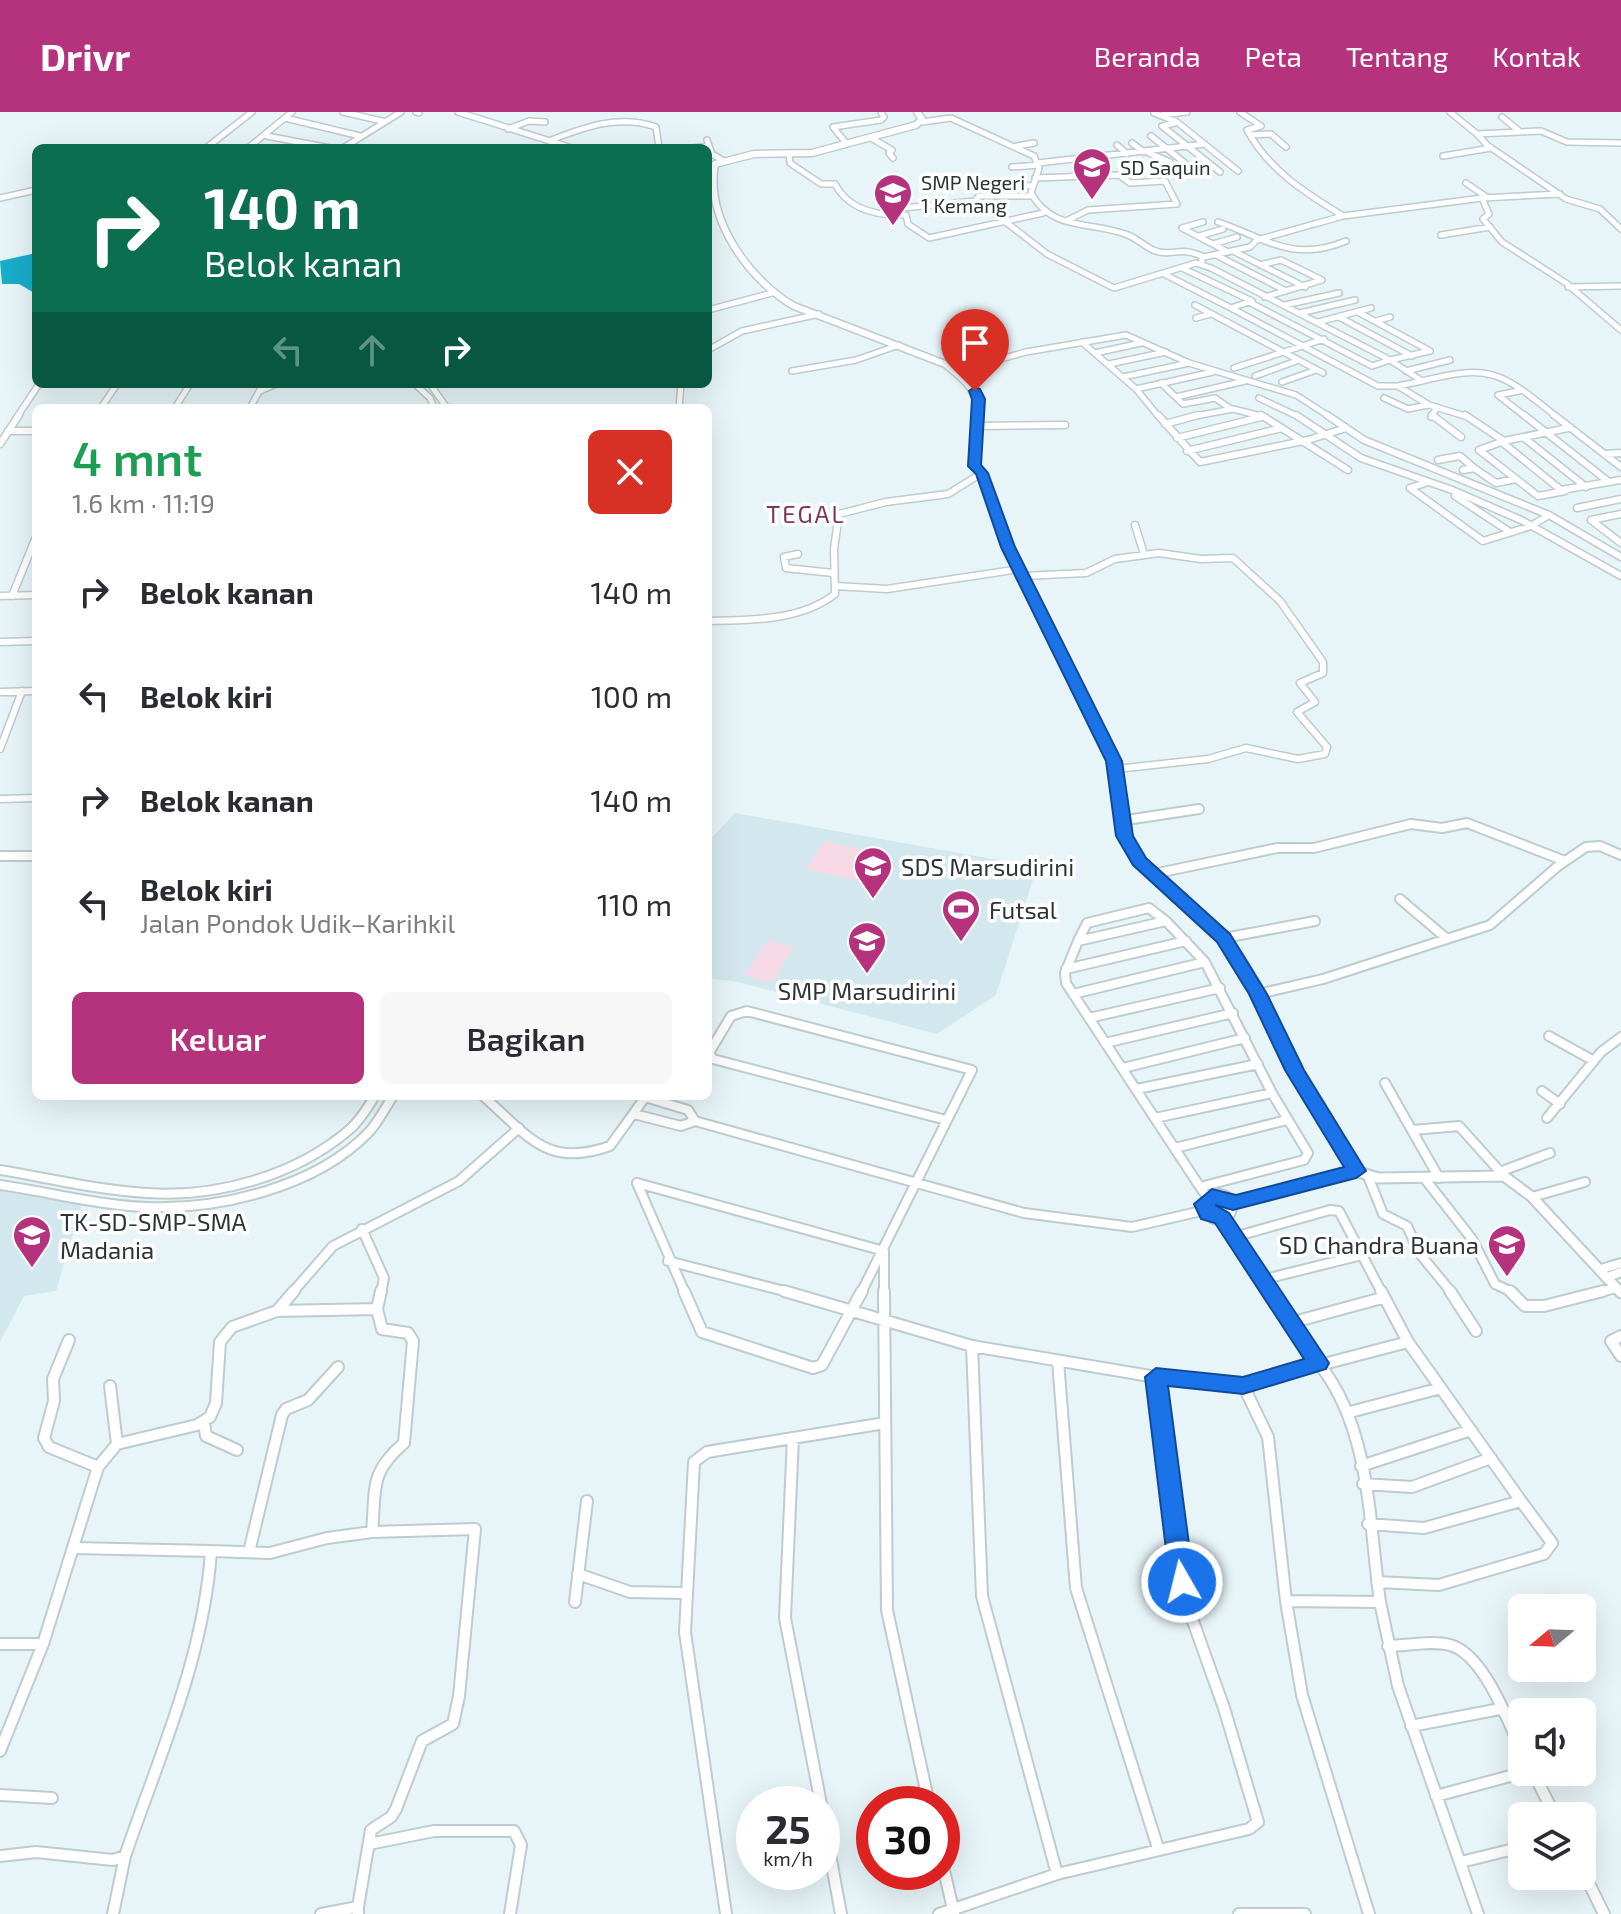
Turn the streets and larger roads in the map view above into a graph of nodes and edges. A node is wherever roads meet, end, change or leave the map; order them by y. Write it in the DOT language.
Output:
graph roads {
  1 [pos="252,112"];
  2 [pos="292,112"];
  3 [pos="343,112"];
  4 [pos="401,112"];
  5 [pos="458,112"];
  6 [pos="881,112"];
  7 [pos="917,112"];
  8 [pos="943,112"];
  9 [pos="1187,112"];
  10 [pos="1240,112"];
  11 [pos="1450,112"];
  12 [pos="1157,114"];
  13 [pos="1502,117"];
  14 [pos="285,118"];
  15 [pos="951,118"];
  16 [pos="382,121"];
  17 [pos="545,122"];
  18 [pos="922,122"];
  19 [pos="1177,122"];
  20 [pos="507,130"];
  21 [pos="1518,131"];
  22 [pos="1477,134"];
  23 [pos="1250,135"];
  24 [pos="267,136"];
  25 [pos="1151,136"];
  26 [pos="361,137"];
  27 [pos="871,138"];
  28 [pos="549,141"];
  29 [pos="1034,143"];
  30 [pos="1132,143"];
  31 [pos="1621,143"];
  32 [pos="211,144"];
  33 [pos="254,144"];
  34 [pos="309,144"];
  35 [pos="350,144"];
  36 [pos="364,144"];
  37 [pos="559,144"];
  38 [pos="658,144"];
  39 [pos="847,144"];
  40 [pos="1205,144"];
  41 [pos="1117,145"];
  42 [pos="1016,146"];
  43 [pos="1187,146"];
  44 [pos="1286,147"];
  45 [pos="1491,148"];
  46 [pos="1167,149"];
  47 [pos="1145,152"];
  48 [pos="712,153"];
  49 [pos="789,154"];
  50 [pos="1127,154"];
  51 [pos="1443,156"];
  52 [pos="893,158"];
  53 [pos="722,160"];
  54 [pos="1070,160"];
  55 [pos="1170,162"];
  56 [pos="1039,164"];
  57 [pos="1012,167"];
  58 [pos="1195,171"];
  59 [pos="1238,171"];
  60 [pos="1220,172"];
  61 [pos="1080,176"];
  62 [pos="1035,178"];
  63 [pos="1466,183"];
  64 [pos="1005,184"];
  65 [pos="1032,186"];
  66 [pos="32,193"];
  67 [pos="1560,194"];
  68 [pos="1031,196"];
  69 [pos="1485,198"];
  70 [pos="0,200"];
  71 [pos="712,205"];
  72 [pos="719,206"];
  73 [pos="892,209"];
  74 [pos="989,209"];
  75 [pos="1043,213"];
  76 [pos="1343,216"];
  77 [pos="1066,221"];
  78 [pos="1001,222"];
  79 [pos="1100,222"];
  80 [pos="1203,222"];
  81 [pos="1218,222"];
  82 [pos="1086,226"];
  83 [pos="1490,227"];
  84 [pos="1223,229"];
  85 [pos="1621,229"];
  86 [pos="1441,235"];
  87 [pos="1198,236"];
  88 [pos="1237,237"];
  89 [pos="1257,240"];
  90 [pos="1346,241"];
  91 [pos="1213,244"];
  92 [pos="1231,252"];
  93 [pos="1216,255"];
  94 [pos="1203,260"];
  95 [pos="1260,265"];
  96 [pos="1181,268"];
  97 [pos="1163,273"];
  98 [pos="1621,286"];
  99 [pos="1305,287"];
  100 [pos="1568,287"];
  101 [pos="1287,292"];
  102 [pos="772,293"];
  103 [pos="1339,293"];
  104 [pos="1267,296"];
  105 [pos="1355,300"];
  106 [pos="1249,302"];
  107 [pos="1195,305"];
  108 [pos="1284,305"];
  109 [pos="1231,308"];
  110 [pos="1371,308"];
  111 [pos="712,309"];
  112 [pos="1358,312"];
  113 [pos="1299,313"];
  114 [pos="819,314"];
  115 [pos="1212,314"];
  116 [pos="1339,317"];
  117 [pos="1390,317"];
  118 [pos="1196,318"];
  119 [pos="1376,321"];
  120 [pos="1318,323"];
  121 [pos="1406,326"];
  122 [pos="1393,330"];
  123 [pos="1621,330"];
  124 [pos="1340,334"];
  125 [pos="1321,339"];
  126 [pos="1082,342"];
  127 [pos="1143,342"];
  128 [pos="899,345"];
  129 [pos="1301,345"];
  130 [pos="712,348"];
  131 [pos="1282,351"];
  132 [pos="1166,352"];
  133 [pos="1095,353"];
  134 [pos="1412,356"];
  135 [pos="1299,360"];
  136 [pos="1390,360"];
  137 [pos="1450,360"];
  138 [pos="1189,363"];
  139 [pos="1109,364"];
  140 [pos="1372,366"];
  141 [pos="1234,368"];
  142 [pos="792,371"];
  143 [pos="1216,371"];
  144 [pos="1406,371"];
  145 [pos="954,372"];
  146 [pos="1351,372"];
  147 [pos="1255,376"];
  148 [pos="1123,377"];
  149 [pos="1247,381"];
  150 [pos="1422,381"];
  151 [pos="1282,382"];
  152 [pos="1161,383"];
  153 [pos="1398,386"];
  154 [pos="36,388"];
  155 [pos="261,388"];
  156 [pos="268,388"];
  157 [pos="419,388"];
  158 [pos="1269,388"];
  159 [pos="1136,389"];
  160 [pos="1520,391"];
  161 [pos="259,392"];
  162 [pos="1176,397"];
  163 [pos="1259,398"];
  164 [pos="1384,398"];
  165 [pos="252,404"];
  166 [pos="432,404"];
  167 [pos="1429,405"];
  168 [pos="1437,407"];
  169 [pos="1231,409"];
  170 [pos="1245,410"];
  171 [pos="1263,417"];
  172 [pos="1165,424"];
  173 [pos="1065,425"];
  174 [pos="976,426"];
  175 [pos="1282,428"];
  176 [pos="1346,428"];
  177 [pos="1568,428"];
  178 [pos="8,431"];
  179 [pos="32,431"];
  180 [pos="1546,433"];
  181 [pos="1326,435"];
  182 [pos="1461,437"];
  183 [pos="1523,437"];
  184 [pos="1177,438"];
  185 [pos="1302,441"];
  186 [pos="1504,442"];
  187 [pos="0,444"];
  188 [pos="1187,451"];
  189 [pos="1621,453"];
  190 [pos="1604,455"];
  191 [pos="1438,460"];
  192 [pos="1621,467"];
  193 [pos="1474,468"];
  194 [pos="1348,470"];
  195 [pos="1463,470"];
  196 [pos="982,473"];
  197 [pos="1455,476"];
  198 [pos="1516,479"];
  199 [pos="1621,480"];
  200 [pos="1609,482"];
  201 [pos="1426,483"];
  202 [pos="1442,487"];
  203 [pos="1586,487"];
  204 [pos="1565,491"];
  205 [pos="1621,499"];
  206 [pos="1577,508"];
  207 [pos="1617,514"];
  208 [pos="1549,515"];
  209 [pos="1621,521"];
  210 [pos="1135,525"];
  211 [pos="1531,526"];
  212 [pos="1510,532"];
  213 [pos="1621,543"];
  214 [pos="32,547"];
  215 [pos="798,554"];
  216 [pos="1144,554"];
  217 [pos="1621,557"];
  218 [pos="1022,572"];
  219 [pos="833,573"];
  220 [pos="1621,576"];
  221 [pos="835,586"];
  222 [pos="32,595"];
  223 [pos="0,596"];
  224 [pos="12,596"];
  225 [pos="712,621"];
  226 [pos="32,641"];
  227 [pos="0,642"];
  228 [pos="22,691"];
  229 [pos="32,691"];
  230 [pos="0,692"];
  231 [pos="1,745"];
  232 [pos="1116,769"];
  233 [pos="32,798"];
  234 [pos="0,799"];
  235 [pos="1199,809"];
  236 [pos="1120,821"];
  237 [pos="1621,855"];
  238 [pos="0,856"];
  239 [pos="32,856"];
  240 [pos="1565,861"];
  241 [pos="1153,874"];
  242 [pos="1400,899"];
  243 [pos="1166,921"];
  244 [pos="1315,921"];
  245 [pos="1224,938"];
  246 [pos="1446,938"];
  247 [pos="1078,941"];
  248 [pos="1186,941"];
  249 [pos="1205,962"];
  250 [pos="1066,969"];
  251 [pos="1220,988"];
  252 [pos="1073,994"];
  253 [pos="1258,994"];
  254 [pos="1233,1013"];
  255 [pos="1089,1018"];
  256 [pos="1549,1036"];
  257 [pos="1621,1037"];
  258 [pos="1245,1038"];
  259 [pos="1105,1043"];
  260 [pos="712,1048"];
  261 [pos="712,1058"];
  262 [pos="1594,1061"];
  263 [pos="1258,1064"];
  264 [pos="1123,1068"];
  265 [pos="1385,1083"];
  266 [pos="1137,1089"];
  267 [pos="1542,1091"];
  268 [pos="1272,1093"];
  269 [pos="372,1100"];
  270 [pos="390,1100"];
  271 [pos="488,1100"];
  272 [pos="644,1100"];
  273 [pos="656,1100"];
  274 [pos="1560,1104"];
  275 [pos="634,1114"];
  276 [pos="1155,1118"];
  277 [pos="1547,1118"];
  278 [pos="946,1120"];
  279 [pos="1287,1120"];
  280 [pos="695,1121"];
  281 [pos="519,1128"];
  282 [pos="1413,1130"];
  283 [pos="1175,1148"];
  284 [pos="1550,1153"];
  285 [pos="0,1170"];
  286 [pos="1356,1171"];
  287 [pos="1503,1173"];
  288 [pos="1368,1176"];
  289 [pos="1439,1178"];
  290 [pos="1425,1179"];
  291 [pos="1585,1182"];
  292 [pos="916,1184"];
  293 [pos="0,1185"];
  294 [pos="1200,1187"];
  295 [pos="1532,1197"];
  296 [pos="1208,1198"];
  297 [pos="1233,1203"];
  298 [pos="1206,1210"];
  299 [pos="1222,1218"];
  300 [pos="362,1229"];
  301 [pos="1234,1237"];
  302 [pos="884,1251"];
  303 [pos="1362,1255"];
  304 [pos="668,1261"];
  305 [pos="1621,1263"];
  306 [pos="1621,1272"];
  307 [pos="1604,1273"];
  308 [pos="1261,1280"];
  309 [pos="1619,1290"];
  310 [pos="1382,1298"];
  311 [pos="377,1309"];
  312 [pos="852,1309"];
  313 [pos="277,1311"];
  314 [pos="885,1320"];
  315 [pos="1290,1323"];
  316 [pos="1476,1331"];
  317 [pos="1621,1336"];
  318 [pos="69,1340"];
  319 [pos="1408,1342"];
  320 [pos="972,1346"];
  321 [pos="1621,1356"];
  322 [pos="1058,1361"];
  323 [pos="1318,1363"];
  324 [pos="338,1367"];
  325 [pos="1156,1377"];
  326 [pos="1243,1385"];
  327 [pos="110,1386"];
  328 [pos="1441,1388"];
  329 [pos="1350,1412"];
  330 [pos="204,1422"];
  331 [pos="885,1423"];
  332 [pos="1471,1430"];
  333 [pos="793,1438"];
  334 [pos="117,1444"];
  335 [pos="237,1450"];
  336 [pos="1491,1458"];
  337 [pos="1361,1466"];
  338 [pos="98,1467"];
  339 [pos="1363,1484"];
  340 [pos="587,1501"];
  341 [pos="1521,1501"];
  342 [pos="1368,1524"];
  343 [pos="372,1532"];
  344 [pos="73,1548"];
  345 [pos="211,1551"];
  346 [pos="249,1552"];
  347 [pos="578,1574"];
  348 [pos="1377,1582"];
  349 [pos="684,1593"];
  350 [pos="1286,1601"];
  351 [pos="575,1602"];
  352 [pos="1380,1602"];
  353 [pos="0,1644"];
  354 [pos="43,1644"];
  355 [pos="1388,1646"];
  356 [pos="1500,1709"];
  357 [pos="1508,1724"];
  358 [pos="1411,1726"];
  359 [pos="0,1751"];
  360 [pos="1508,1777"];
  361 [pos="818,1786"];
  362 [pos="925,1786"];
  363 [pos="0,1795"];
  364 [pos="1436,1796"];
  365 [pos="52,1798"];
  366 [pos="369,1844"];
  367 [pos="1158,1848"];
  368 [pos="1508,1850"];
  369 [pos="0,1856"];
  370 [pos="125,1856"];
  371 [pos="1461,1862"];
  372 [pos="1057,1874"];
  373 [pos="837,1890"];
  374 [pos="949,1890"];
  375 [pos="1592,1890"];
  376 [pos="358,1911"];
  377 [pos="954,1912"];
  378 [pos="113,1914"];
  379 [pos="321,1914"];
  380 [pos="510,1914"];
  381 [pos="726,1914"];
  382 [pos="841,1914"];
  383 [pos="939,1914"];
  384 [pos="1239,1914"];
  385 [pos="1305,1914"];
  386 [pos="1369,1914"];
  387 [pos="1478,1914"];
  388 [pos="1604,1914"];
  1 -- 32 [label="street"];
  2 -- 14 [label="street"];
  3 -- 16 [label="street"];
  4 -- 16 [label="street"];
  5 -- 20 [label="street"];
  6 -- 39 [label="street"];
  7 -- 18 [label="street"];
  8 -- 15 [label="street"];
  9 -- 12 [label="street"];
  10 -- 23 [label="street"];
  11 -- 22 [label="street"];
  12 -- 19 [label="street"];
  13 -- 21 [label="street"];
  14 -- 24 [label="street"];
  14 -- 26 [label="street"];
  15 -- 18 [label="street"];
  15 -- 42 [label="street"];
  16 -- 26 [label="street"];
  17 -- 20 [label="street"];
  18 -- 27 [label="street"];
  19 -- 40 [label="street"];
  19 -- 43 [label="street"];
  20 -- 28 [label="street"];
  21 -- 22 [label="street"];
  21 -- 31 [label="street"];
  22 -- 45 [label="street"];
  23 -- 44 [label="street"];
  23 -- 76 [label="street"];
  24 -- 33 [label="street"];
  24 -- 34 [label="street"];
  25 -- 46 [label="street"];
  26 -- 35 [label="street"];
  26 -- 36 [label="street"];
  27 -- 39 [label="street"];
  27 -- 52 [label="street"];
  28 -- 37 [label="street"];
  28 -- 38 [label="street"];
  29 -- 42 [label="street"];
  30 -- 47 [label="street"];
  39 -- 49 [label="street"];
  40 -- 43 [label="street"];
  40 -- 59 [label="street"];
  41 -- 50 [label="street"];
  42 -- 56 [label="street"];
  43 -- 46 [label="street"];
  43 -- 60 [label="street"];
  45 -- 51 [label="street"];
  45 -- 67 [label="street"];
  46 -- 47 [label="street"];
  46 -- 58 [label="street"];
  47 -- 50 [label="street"];
  47 -- 55 [label="street"];
  48 -- 53 [label="street"];
  49 -- 53 [label="street"];
  49 -- 78 [label="street"];
  50 -- 54 [label="street"];
  53 -- 72 [label="street"];
  54 -- 56 [label="street"];
  54 -- 61 [label="street"];
  56 -- 57 [label="street"];
  56 -- 62 [label="street"];
  61 -- 62 [label="street"];
  61 -- 77 [label="street"];
  62 -- 65 [label="street"];
  63 -- 69 [label="street"];
  64 -- 65 [label="street"];
  65 -- 68 [label="street"];
  66 -- 70 [label="street"];
  67 -- 69 [label="street"];
  67 -- 85 [label="street"];
  68 -- 73 [label="street"];
  68 -- 75 [label="street"];
  69 -- 76 [label="street"];
  69 -- 83 [label="street"];
  71 -- 72 [label="street"];
  72 -- 102 [label="street"];
  74 -- 78 [label="street"];
  75 -- 77 [label="street"];
  75 -- 78 [label="street"];
  76 -- 89 [label="street"];
  77 -- 82 [label="street"];
  78 -- 97 [label="street"];
  79 -- 82 [label="street"];
  80 -- 87 [label="street"];
  81 -- 89 [label="street"];
  82 -- 94 [label="street"];
  83 -- 86 [label="street"];
  83 -- 100 [label="street"];
  84 -- 87 [label="street"];
  87 -- 91 [label="street"];
  88 -- 91 [label="street"];
  89 -- 90 [label="street"];
  89 -- 92 [label="street"];
  91 -- 92 [label="street"];
  92 -- 93 [label="street"];
  92 -- 95 [label="street"];
  93 -- 94 [label="street"];
  93 -- 101 [label="street"];
  94 -- 96 [label="street"];
  94 -- 104 [label="street"];
  95 -- 99 [label="street"];
  95 -- 99 [label="street"];
  96 -- 97 [label="street"];
  96 -- 106 [label="street"];
  97 -- 109 [label="street"];
  98 -- 100 [label="street"];
  99 -- 101 [label="street"];
  100 -- 123 [label="street"];
  101 -- 104 [label="street"];
  102 -- 111 [label="street"];
  102 -- 114 [label="street"];
  103 -- 108 [label="street"];
  104 -- 106 [label="street"];
  104 -- 108 [label="street"];
  105 -- 113 [label="street"];
  106 -- 109 [label="street"];
  106 -- 125 [label="street"];
  107 -- 115 [label="street"];
  108 -- 113 [label="street"];
  109 -- 115 [label="street"];
  109 -- 129 [label="street"];
  110 -- 112 [label="street"];
  112 -- 116 [label="street"];
  112 -- 119 [label="street"];
  113 -- 120 [label="street"];
  114 -- 128 [label="street"];
  114 -- 130 [label="street"];
  115 -- 118 [label="street"];
  115 -- 131 [label="street"];
  116 -- 120 [label="street"];
  116 -- 134 [label="street"];
  117 -- 119 [label="street"];
  119 -- 122 [label="street"];
  120 -- 124 [label="street"];
  121 -- 122 [label="street"];
  122 -- 134 [label="street"];
  124 -- 125 [label="street"];
  124 -- 136 [label="street"];
  125 -- 129 [label="street"];
  125 -- 140 [label="street"];
  126 -- 127 [label="street"];
  126 -- 133 [label="street"];
  126 -- 145 [label="street"];
  127 -- 132 [label="street"];
  127 -- 133 [label="street"];
  128 -- 142 [label="street"];
  128 -- 145 [label="street"];
  129 -- 131 [label="street"];
  129 -- 146 [label="street"];
  131 -- 135 [label="street"];
  131 -- 141 [label="street"];
  132 -- 138 [label="street"];
  132 -- 139 [label="street"];
  133 -- 139 [label="street"];
  134 -- 136 [label="street"];
  135 -- 147 [label="street"];
  135 -- 151 [label="street"];
  136 -- 140 [label="street"];
  136 -- 144 [label="street"];
  137 -- 144 [label="street"];
  138 -- 143 [label="street"];
  138 -- 148 [label="street"];
  139 -- 148 [label="street"];
  140 -- 146 [label="street"];
  143 -- 149 [label="street"];
  143 -- 152 [label="street"];
  144 -- 150 [label="street"];
  145 -- 174 [label="street"];
  146 -- 153 [label="street"];
  148 -- 159 [label="street"];
  149 -- 158 [label="street"];
  149 -- 162 [label="street"];
  150 -- 153 [label="street"];
  150 -- 160 [label="street"];
  152 -- 159 [label="street"];
  152 -- 162 [label="street"];
  153 -- 167 [label="street"];
  154 -- 178 [label="street"];
  155 -- 161 [label="street"];
  156 -- 161 [label="street"];
  157 -- 166 [label="street"];
  158 -- 163 [label="street"];
  158 -- 176 [label="street"];
  159 -- 172 [label="street"];
  160 -- 177 [label="street"];
  160 -- 180 [label="street"];
  161 -- 165 [label="street"];
  162 -- 169 [label="street"];
  163 -- 170 [label="street"];
  163 -- 181 [label="street"];
  164 -- 167 [label="street"];
  167 -- 168 [label="street"];
  168 -- 182 [label="street"];
  168 -- 186 [label="street"];
  169 -- 170 [label="street"];
  169 -- 172 [label="street"];
  170 -- 171 [label="street"];
  171 -- 175 [label="street"];
  171 -- 184 [label="street"];
  172 -- 184 [label="street"];
  173 -- 174 [label="street"];
  174 -- 196 [label="street"];
  175 -- 185 [label="street"];
  175 -- 188 [label="street"];
  176 -- 181 [label="street"];
  176 -- 197 [label="street"];
  177 -- 180 [label="street"];
  177 -- 190 [label="street"];
  178 -- 179 [label="street"];
  178 -- 187 [label="street"];
  180 -- 183 [label="street"];
  180 -- 200 [label="street"];
  181 -- 185 [label="street"];
  181 -- 201 [label="street"];
  183 -- 186 [label="street"];
  183 -- 203 [label="street"];
  184 -- 188 [label="street"];
  185 -- 188 [label="street"];
  185 -- 194 [label="street"];
  186 -- 198 [label="street"];
  186 -- 204 [label="street"];
  189 -- 190 [label="street"];
  190 -- 192 [label="street"];
  191 -- 193 [label="street"];
  193 -- 195 [label="street"];
  193 -- 198 [label="street"];
  196 -- 218 [label="street"];
  196 -- 219 [label="street"];
  197 -- 202 [label="street"];
  197 -- 208 [label="street"];
  198 -- 204 [label="street"];
  199 -- 200 [label="street"];
  200 -- 203 [label="street"];
  201 -- 202 [label="street"];
  201 -- 212 [label="street"];
  202 -- 211 [label="street"];
  202 -- 212 [label="street"];
  203 -- 204 [label="street"];
  205 -- 206 [label="street"];
  207 -- 209 [label="street"];
  207 -- 213 [label="street"];
  208 -- 211 [label="street"];
  208 -- 217 [label="street"];
  210 -- 216 [label="street"];
  211 -- 212 [label="street"];
  211 -- 220 [label="street"];
  214 -- 224 [label="street"];
  215 -- 219 [label="street"];
  216 -- 218 [label="street"];
  216 -- 232 [label="street"];
  218 -- 221 [label="street"];
  218 -- 232 [label="street"];
  219 -- 221 [label="street"];
  221 -- 225 [label="street"];
  222 -- 224 [label="street"];
  223 -- 224 [label="street"];
  226 -- 227 [label="street"];
  228 -- 229 [label="street"];
  228 -- 230 [label="street"];
  228 -- 231 [label="street"];
  232 -- 236 [label="street"];
  233 -- 234 [label="street"];
  235 -- 236 [label="street"];
  236 -- 241 [label="street"];
  237 -- 240 [label="street"];
  238 -- 239 [label="street"];
  240 -- 241 [label="street"];
  240 -- 246 [label="street"];
  241 -- 245 [label="street"];
  242 -- 246 [label="street"];
  243 -- 247 [label="street"];
  243 -- 247 [label="street"];
  243 -- 248 [label="street"];
  244 -- 245 [label="street"];
  245 -- 253 [label="street"];
  246 -- 253 [label="street"];
  247 -- 250 [label="street"];
  248 -- 249 [label="street"];
  248 -- 250 [label="street"];
  249 -- 251 [label="street"];
  249 -- 252 [label="street"];
  250 -- 252 [label="street"];
  251 -- 254 [label="street"];
  251 -- 255 [label="street"];
  252 -- 255 [label="street"];
  253 -- 286 [label="street"];
  254 -- 258 [label="street"];
  254 -- 259 [label="street"];
  255 -- 259 [label="street"];
  256 -- 262 [label="street"];
  257 -- 262 [label="street"];
  258 -- 263 [label="street"];
  258 -- 264 [label="street"];
  259 -- 264 [label="street"];
  260 -- 278 [label="street"];
  261 -- 278 [label="street"];
  262 -- 274 [label="street"];
  263 -- 266 [label="street"];
  263 -- 268 [label="street"];
  264 -- 266 [label="street"];
  265 -- 282 [label="street"];
  266 -- 276 [label="street"];
  267 -- 274 [label="street"];
  268 -- 276 [label="street"];
  268 -- 279 [label="street"];
  269 -- 285 [label="street"];
  270 -- 293 [label="street"];
  271 -- 281 [label="street"];
  272 -- 275 [label="street"];
  273 -- 280 [label="street"];
  274 -- 277 [label="street"];
  275 -- 280 [label="street"];
  275 -- 281 [label="street"];
  276 -- 283 [label="street"];
  278 -- 292 [label="street"];
  279 -- 283 [label="street"];
  279 -- 294 [label="street"];
  280 -- 292 [label="street"];
  281 -- 300 [label="street"];
  282 -- 287 [label="street"];
  282 -- 289 [label="street"];
  283 -- 294 [label="street"];
  284 -- 287 [label="street"];
  286 -- 288 [label="street"];
  286 -- 297 [label="street"];
  287 -- 289 [label="street"];
  287 -- 295 [label="street"];
  288 -- 290 [label="street"];
  288 -- 316 [label="street"];
  289 -- 290 [label="street"];
  290 -- 309 [label="street"];
  291 -- 295 [label="street"];
  292 -- 298 [label="street"];
  292 -- 302 [label="street"];
  294 -- 296 [label="street"];
  295 -- 307 [label="street"];
  296 -- 297 [label="street"];
  296 -- 298 [label="street"];
  297 -- 299 [label="street"];
  298 -- 299 [label="street"];
  299 -- 301 [label="street"];
  300 -- 311 [label="street"];
  300 -- 313 [label="street"];
  301 -- 303 [label="street"];
  301 -- 308 [label="street"];
  302 -- 304 [label="street"];
  302 -- 312 [label="street"];
  302 -- 314 [label="street"];
  303 -- 308 [label="street"];
  303 -- 310 [label="street"];
  304 -- 312 [label="street"];
  304 -- 312 [label="street"];
  305 -- 307 [label="street"];
  306 -- 307 [label="street"];
  307 -- 309 [label="street"];
  308 -- 315 [label="street"];
  310 -- 315 [label="street"];
  310 -- 319 [label="street"];
  311 -- 313 [label="street"];
  311 -- 343 [label="street"];
  312 -- 314 [label="street"];
  313 -- 330 [label="street"];
  314 -- 320 [label="street"];
  314 -- 331 [label="street"];
  315 -- 323 [label="street"];
  317 -- 321 [label="street"];
  318 -- 338 [label="street"];
  319 -- 323 [label="street"];
  319 -- 328 [label="street"];
  320 -- 322 [label="street"];
  320 -- 372 [label="street"];
  322 -- 325 [label="street"];
  322 -- 367 [label="street"];
  323 -- 326 [label="street"];
  323 -- 329 [label="street"];
  324 -- 346 [label="street"];
  325 -- 326 [label="street"];
  325 -- 367 [label="street"];
  326 -- 350 [label="street"];
  327 -- 334 [label="street"];
  328 -- 329 [label="street"];
  328 -- 332 [label="street"];
  329 -- 337 [label="street"];
  330 -- 334 [label="street"];
  330 -- 335 [label="street"];
  331 -- 333 [label="street"];
  331 -- 362 [label="street"];
  332 -- 336 [label="street"];
  332 -- 337 [label="street"];
  333 -- 349 [label="street"];
  333 -- 361 [label="street"];
  334 -- 338 [label="street"];
  336 -- 339 [label="street"];
  336 -- 341 [label="street"];
  337 -- 339 [label="street"];
  338 -- 344 [label="street"];
  339 -- 342 [label="street"];
  340 -- 347 [label="street"];
  341 -- 342 [label="street"];
  341 -- 348 [label="street"];
  342 -- 348 [label="street"];
  343 -- 346 [label="street"];
  343 -- 366 [label="street"];
  344 -- 345 [label="street"];
  344 -- 354 [label="street"];
  345 -- 346 [label="street"];
  345 -- 370 [label="street"];
  347 -- 349 [label="street"];
  347 -- 351 [label="street"];
  348 -- 352 [label="street"];
  349 -- 381 [label="street"];
  350 -- 352 [label="street"];
  350 -- 386 [label="street"];
  352 -- 355 [label="street"];
  353 -- 354 [label="street"];
  354 -- 359 [label="street"];
  355 -- 356 [label="street"];
  355 -- 358 [label="street"];
  356 -- 357 [label="street"];
  356 -- 358 [label="street"];
  358 -- 364 [label="street"];
  360 -- 364 [label="street"];
  363 -- 365 [label="street"];
  364 -- 371 [label="street"];
  366 -- 376 [label="street"];
  366 -- 380 [label="street"];
  367 -- 372 [label="street"];
  368 -- 371 [label="street"];
  369 -- 370 [label="street"];
  370 -- 378 [label="street"];
  371 -- 387 [label="street"];
  372 -- 377 [label="street"];
  373 -- 382 [label="street"];
  374 -- 377 [label="street"];
  375 -- 388 [label="street"];
  376 -- 379 [label="street"];
  377 -- 383 [label="street"];
  384 -- 385 [label="street"];
}
